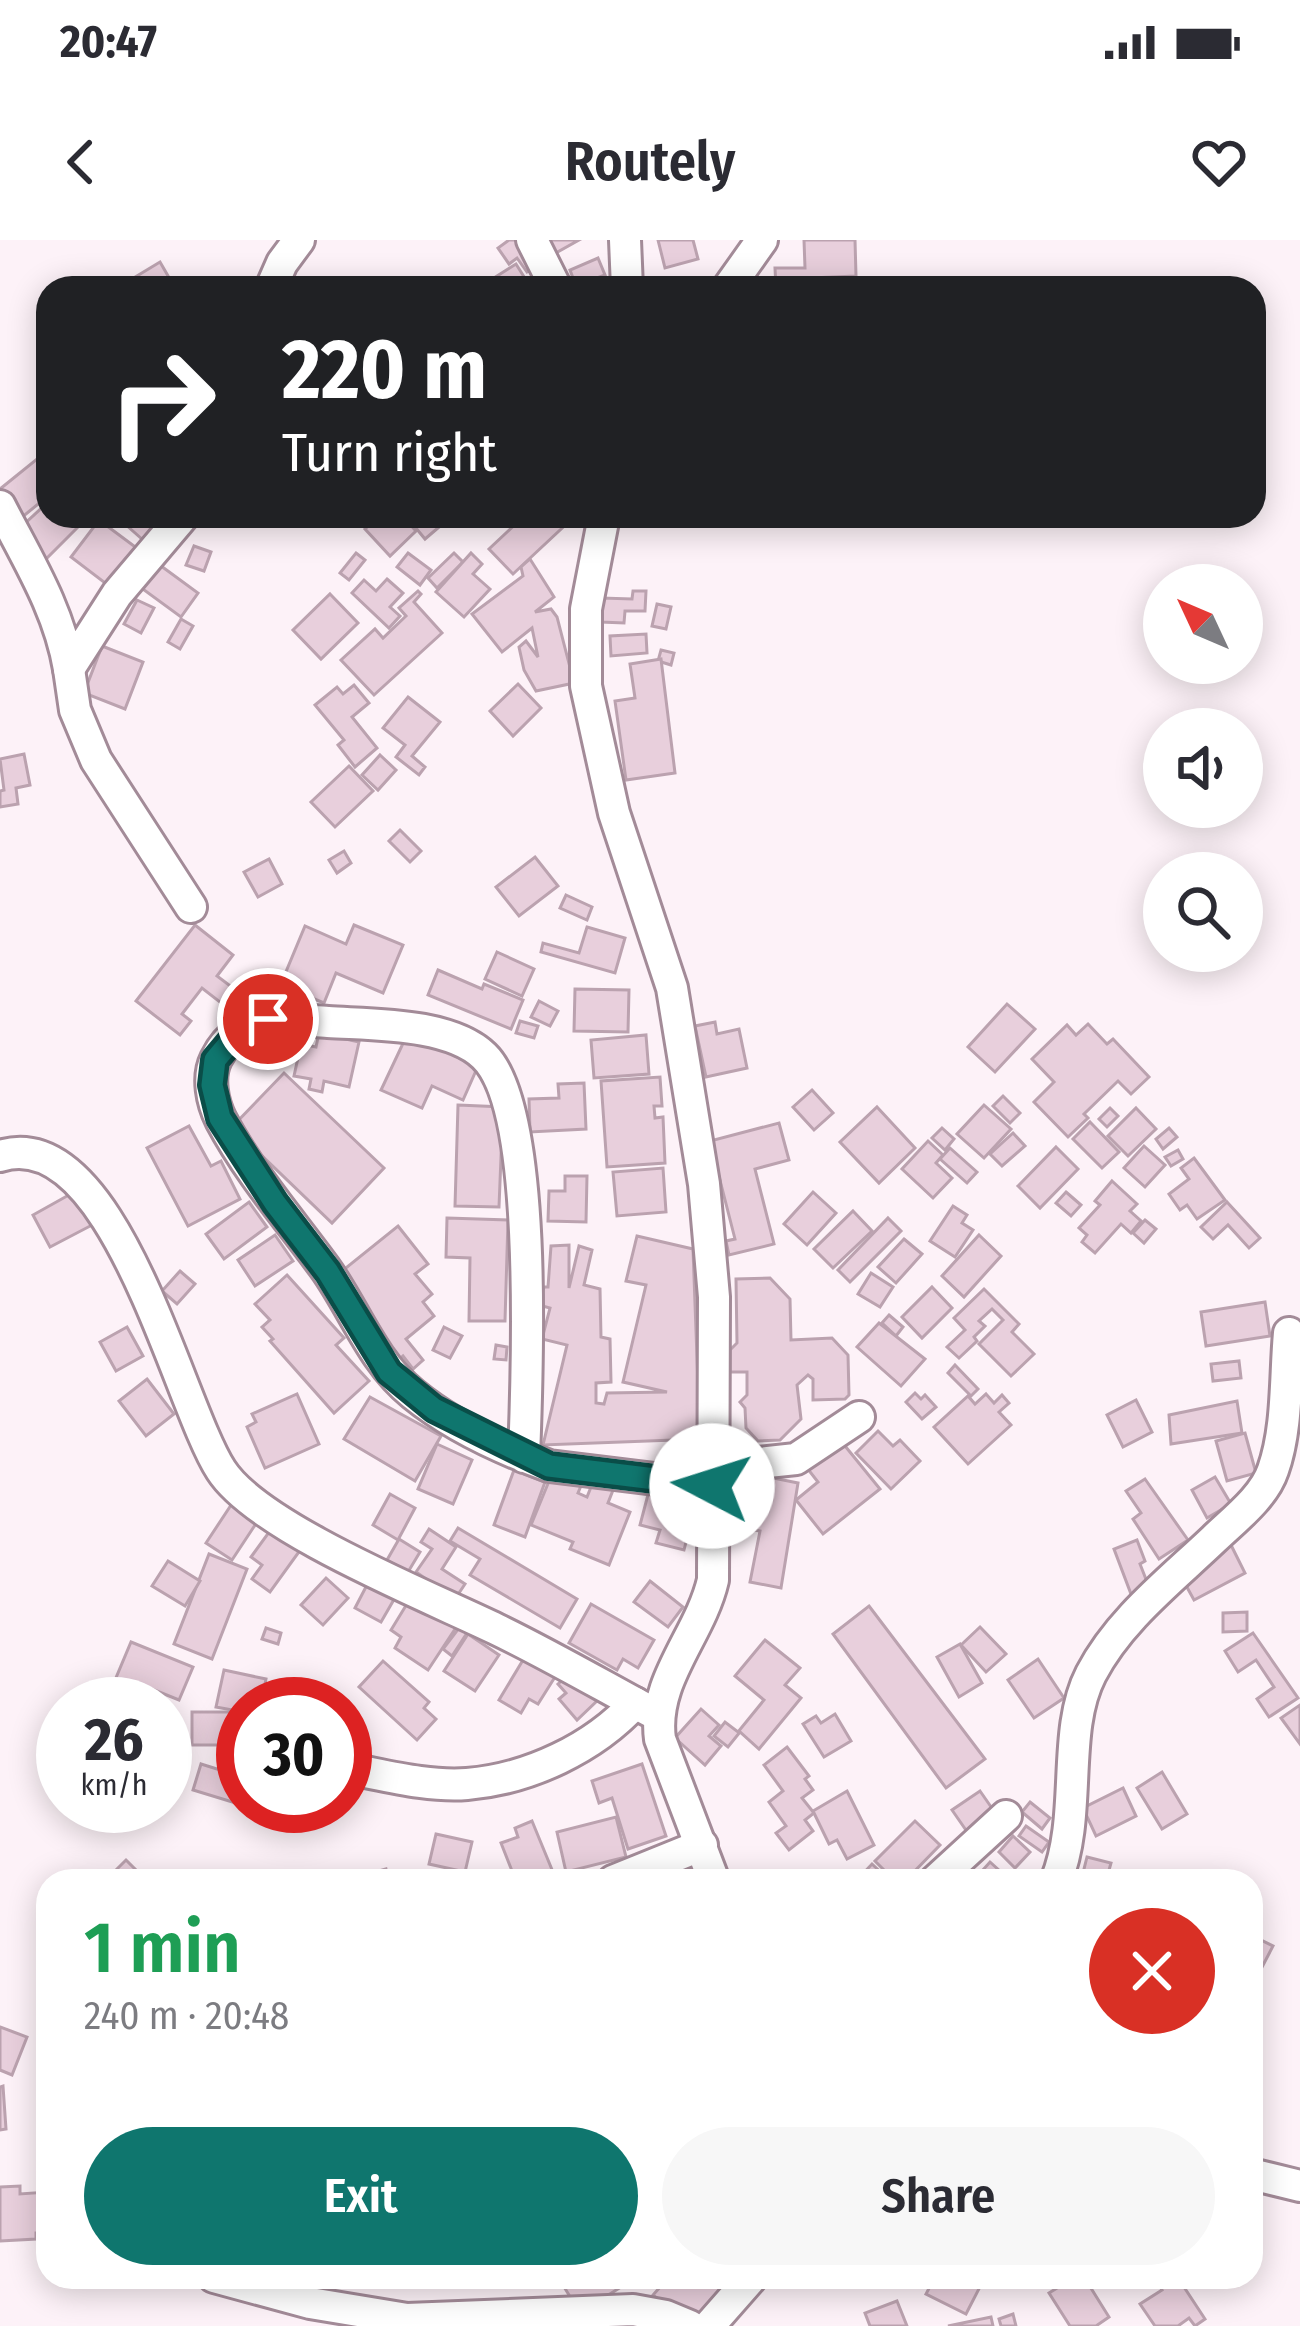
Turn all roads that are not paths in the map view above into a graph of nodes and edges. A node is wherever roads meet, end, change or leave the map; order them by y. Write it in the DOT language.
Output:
graph roads {
  1 [pos="299,240"];
  2 [pos="532,240"];
  3 [pos="625,240"];
  4 [pos="762,240"];
  5 [pos="276,276"];
  6 [pos="550,276"];
  7 [pos="626,276"];
  8 [pos="736,276"];
  9 [pos="0,506"];
  10 [pos="173,528"];
  11 [pos="602,528"];
  12 [pos="69,669"];
  13 [pos="191,907"];
  14 [pos="0,1156"];
  15 [pos="1289,1333"];
  16 [pos="859,1418"];
  17 [pos="524,1456"];
  18 [pos="712,1477"];
  19 [pos="646,1709"];
  20 [pos="372,1773"];
  21 [pos="1006,1816"];
  22 [pos="702,1845"];
  23 [pos="643,1869"];
  24 [pos="709,1869"];
  25 [pos="948,1869"];
  26 [pos="1060,1869"];
  27 [pos="1263,2177"];
  28 [pos="1300,2186"];
  29 [pos="258,2289"];
  30 [pos="741,2289"];
  31 [pos="689,2326"];
  32 [pos="709,2326"];
  1 -- 5 [label="street"];
  2 -- 6 [label="street"];
  3 -- 7 [label="street"];
  4 -- 8 [label="street"];
  9 -- 12 [label="street"];
  10 -- 12 [label="street"];
  11 -- 18 [label="street"];
  12 -- 13 [label="street"];
  14 -- 19 [label="street"];
  15 -- 26 [label="street"];
  16 -- 18 [label="street"];
  17 -- 17 [label="street"];
  17 -- 18 [label="street"];
  18 -- 19 [label="street"];
  19 -- 20 [label="street"];
  19 -- 22 [label="street"];
  21 -- 25 [label="street"];
  22 -- 23 [label="street"];
  22 -- 24 [label="street"];
  27 -- 28 [label="street"];
  29 -- 31 [label="street"];
  30 -- 32 [label="street"];
}
